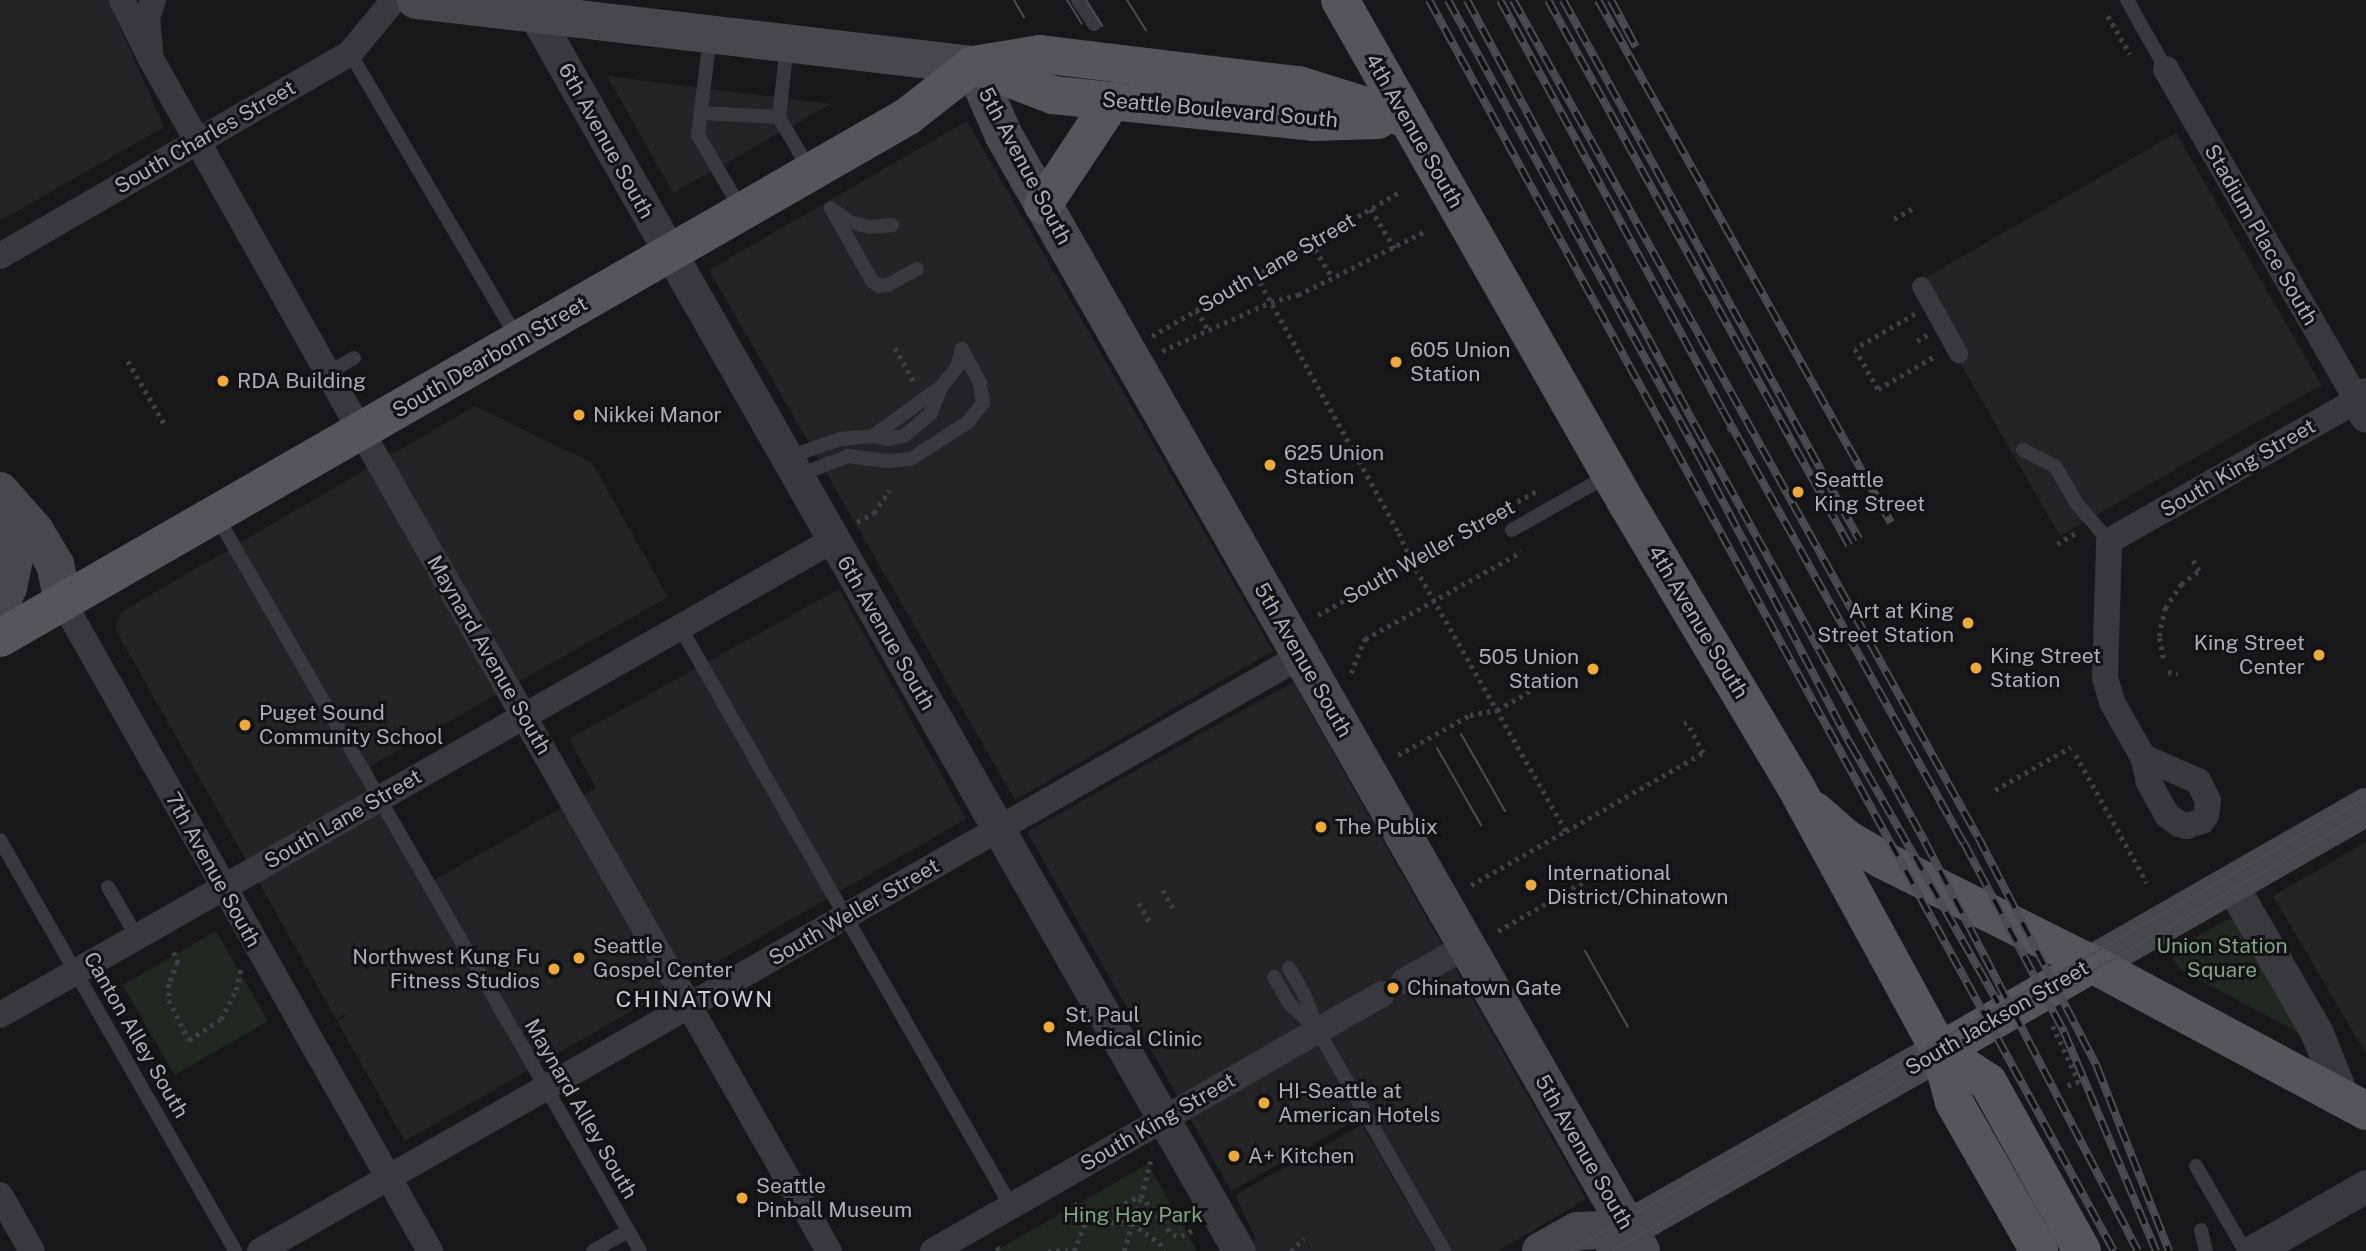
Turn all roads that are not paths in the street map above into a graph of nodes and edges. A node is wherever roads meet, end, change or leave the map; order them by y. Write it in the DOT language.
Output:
graph roads {
  1 [pos="122,0"];
  2 [pos="153,0"];
  3 [pos="394,0"];
  4 [pos="415,0"];
  5 [pos="1078,0"];
  6 [pos="1340,0"];
  7 [pos="2127,0"];
  8 [pos="536,15"];
  9 [pos="1094,24"];
  10 [pos="710,36"];
  11 [pos="788,45"];
  12 [pos="350,53"];
  13 [pos="151,59"];
  14 [pos="973,65"];
  15 [pos="2166,69"];
  16 [pos="1112,101"];
  17 [pos="701,113"];
  18 [pos="779,117"];
  19 [pos="1408,119"];
  20 [pos="198,140"];
  21 [pos="810,173"];
  22 [pos="1043,205"];
  23 [pos="743,212"];
  24 [pos="892,225"];
  25 [pos="669,254"];
  26 [pos="0,256"];
  27 [pos="917,269"];
  28 [pos="1921,286"];
  29 [pos="519,340"];
  30 [pos="1958,353"];
  31 [pos="354,358"];
  32 [pos="328,373"];
  33 [pos="2363,404"];
  34 [pos="361,431"];
  35 [pos="2023,450"];
  36 [pos="792,467"];
  37 [pos="1611,474"];
  38 [pos="1,493"];
  39 [pos="216,514"];
  40 [pos="1512,530"];
  41 [pos="845,531"];
  42 [pos="2109,541"];
  43 [pos="64,602"];
  44 [pos="0,606"];
  45 [pos="680,627"];
  46 [pos="0,638"];
  47 [pos="1301,656"];
  48 [pos="524,716"];
  49 [pos="2143,757"];
  50 [pos="1798,791"];
  51 [pos="379,799"];
  52 [pos="2366,807"];
  53 [pos="998,829"];
  54 [pos="0,840"];
  55 [pos="2231,884"];
  56 [pos="108,887"];
  57 [pos="222,888"];
  58 [pos="845,917"];
  59 [pos="137,937"];
  60 [pos="1482,939"];
  61 [pos="2092,964"];
  62 [pos="1289,968"];
  63 [pos="76,972"];
  64 [pos="1274,977"];
  65 [pos="689,1006"];
  66 [pos="0,1015"];
  67 [pos="1318,1031"];
  68 [pos="1940,1051"];
  69 [pos="544,1089"];
  70 [pos="2359,1109"];
  71 [pos="1164,1119"];
  72 [pos="2196,1166"];
  73 [pos="388,1178"];
  74 [pos="2366,1186"];
  75 [pos="0,1195"];
  76 [pos="1011,1206"];
  77 [pos="2201,1230"];
  78 [pos="628,1231"];
  79 [pos="1627,1244"];
  80 [pos="32,1251"];
  81 [pos="235,1251"];
  82 [pos="260,1251"];
  83 [pos="430,1251"];
  84 [pos="593,1251"];
  85 [pos="639,1251"];
  86 [pos="829,1251"];
  87 [pos="933,1251"];
  88 [pos="1239,1251"];
  89 [pos="1444,1251"];
  90 [pos="1541,1251"];
  91 [pos="2039,1251"];
  92 [pos="2082,1251"];
  93 [pos="2206,1251"];
  94 [pos="2245,1251"];
  95 [pos="2253,1251"];
  1 -- 13 [label="street, Maynard Avenue South"];
  2 -- 13 [label="street, Maynard Avenue South"];
  3 -- 12 [label="street, South Charles Street"];
  4 -- 8 [label="main road, Seattle Boulevard South"];
  5 -- 9 [label="lane"];
  6 -- 19 [label="main road, 4th Avenue South"];
  7 -- 15 [label="lane"];
  8 -- 10 [label="main road, Seattle Boulevard South"];
  8 -- 25 [label="street, 6th Avenue South"];
  10 -- 11 [label="main road, Seattle Boulevard South"];
  10 -- 17 [label="lane"];
  11 -- 14 [label="main road, Seattle Boulevard South"];
  11 -- 18 [label="lane"];
  12 -- 20 [label="street, South Charles Street"];
  12 -- 29 [label="lane"];
  13 -- 20 [label="street, Maynard Avenue South"];
  14 -- 16 [label="main road, Seattle Boulevard South"];
  14 -- 19 [label="main road, Seattle Boulevard South"];
  14 -- 21 [label="main road, South Dearborn Street"];
  14 -- 22 [label="main road, 5th Avenue South"];
  15 -- 33 [label="street, Stadium Place South"];
  16 -- 19 [label="main road, Seattle Boulevard South"];
  16 -- 22 [label="main road"];
  17 -- 18 [label="lane"];
  17 -- 23 [label="lane"];
  18 -- 21 [label="lane"];
  19 -- 37 [label="main road, 4th Avenue South"];
  20 -- 26 [label="street, South Charles Street"];
  20 -- 32 [label="street, Maynard Avenue South"];
  21 -- 23 [label="main road, South Dearborn Street"];
  22 -- 47 [label="main road, 5th Avenue South"];
  23 -- 25 [label="main road, South Dearborn Street"];
  24 -- 27 [label="lane"];
  25 -- 29 [label="main road, South Dearborn Street"];
  25 -- 36 [label="street, 6th Avenue South"];
  28 -- 30 [label="street"];
  29 -- 34 [label="main road, South Dearborn Street"];
  31 -- 32 [label="lane"];
  32 -- 34 [label="street, Maynard Avenue South"];
  33 -- 42 [label="street, South King Street"];
  34 -- 39 [label="main road, South Dearborn Street"];
  34 -- 48 [label="street, Maynard Avenue South"];
  35 -- 42 [label="lane"];
  36 -- 36 [label="lane"];
  36 -- 41 [label="street, 6th Avenue South"];
  37 -- 40 [label="lane, South Weller Street"];
  37 -- 50 [label="main road, 4th Avenue South"];
  38 -- 43 [label="main road, 7th Avenue South"];
  38 -- 44 [label="main road"];
  39 -- 43 [label="main road, South Dearborn Street"];
  39 -- 51 [label="lane, Maynard Alley South"];
  41 -- 45 [label="street, South Lane Street"];
  41 -- 53 [label="street, 6th Avenue South"];
  42 -- 49 [label="street"];
  43 -- 46 [label="main road, South Dearborn Street"];
  43 -- 57 [label="street, 7th Avenue South"];
  45 -- 48 [label="street, South Lane Street"];
  45 -- 58 [label="lane"];
  47 -- 53 [label="street, South Weller Street"];
  47 -- 60 [label="main road, 5th Avenue South"];
  48 -- 51 [label="street, South Lane Street"];
  48 -- 65 [label="street, Maynard Avenue South"];
  50 -- 61 [label="main road"];
  50 -- 68 [label="main road, 4th Avenue South"];
  51 -- 57 [label="street, South Lane Street"];
  51 -- 69 [label="lane, Maynard Alley South"];
  52 -- 55 [label="main road, South Jackson Street"];
  53 -- 58 [label="street, South Weller Street"];
  53 -- 71 [label="street, 6th Avenue South"];
  54 -- 63 [label="lane, Canton Alley South"];
  55 -- 61 [label="main road, South Jackson Street"];
  55 -- 70 [label="street"];
  56 -- 59 [label="lane"];
  57 -- 59 [label="street, South Lane Street"];
  57 -- 73 [label="street, 7th Avenue South"];
  58 -- 65 [label="street, South Weller Street"];
  58 -- 76 [label="lane"];
  59 -- 63 [label="street, South Lane Street"];
  60 -- 67 [label="street, South King Street"];
  60 -- 79 [label="main road, 5th Avenue South"];
  61 -- 68 [label="main road, South Jackson Street"];
  61 -- 70 [label="main road"];
  62 -- 67 [label="lane"];
  63 -- 66 [label="street, South Lane Street"];
  63 -- 81 [label="lane, Canton Alley South"];
  64 -- 67 [label="lane"];
  65 -- 69 [label="street, South Weller Street"];
  65 -- 86 [label="street, Maynard Avenue South"];
  67 -- 71 [label="street, South King Street"];
  67 -- 89 [label="lane"];
  68 -- 79 [label="main road, South Jackson Street"];
  68 -- 91 [label="main road, 4th Avenue South"];
  68 -- 92 [label="main road"];
  69 -- 73 [label="street, South Weller Street"];
  69 -- 78 [label="lane, Maynard Alley South"];
  71 -- 76 [label="street, South King Street"];
  71 -- 88 [label="street, 6th Avenue South"];
  72 -- 94 [label="lane"];
  73 -- 82 [label="street, South Weller Street"];
  73 -- 83 [label="street, 7th Avenue South"];
  74 -- 95 [label="street"];
  75 -- 80 [label="street"];
  76 -- 87 [label="street, South King Street"];
  77 -- 93 [label="lane"];
  78 -- 84 [label="lane"];
  78 -- 85 [label="lane, Maynard Alley South"];
  79 -- 90 [label="main road, South Jackson Street"];
}
